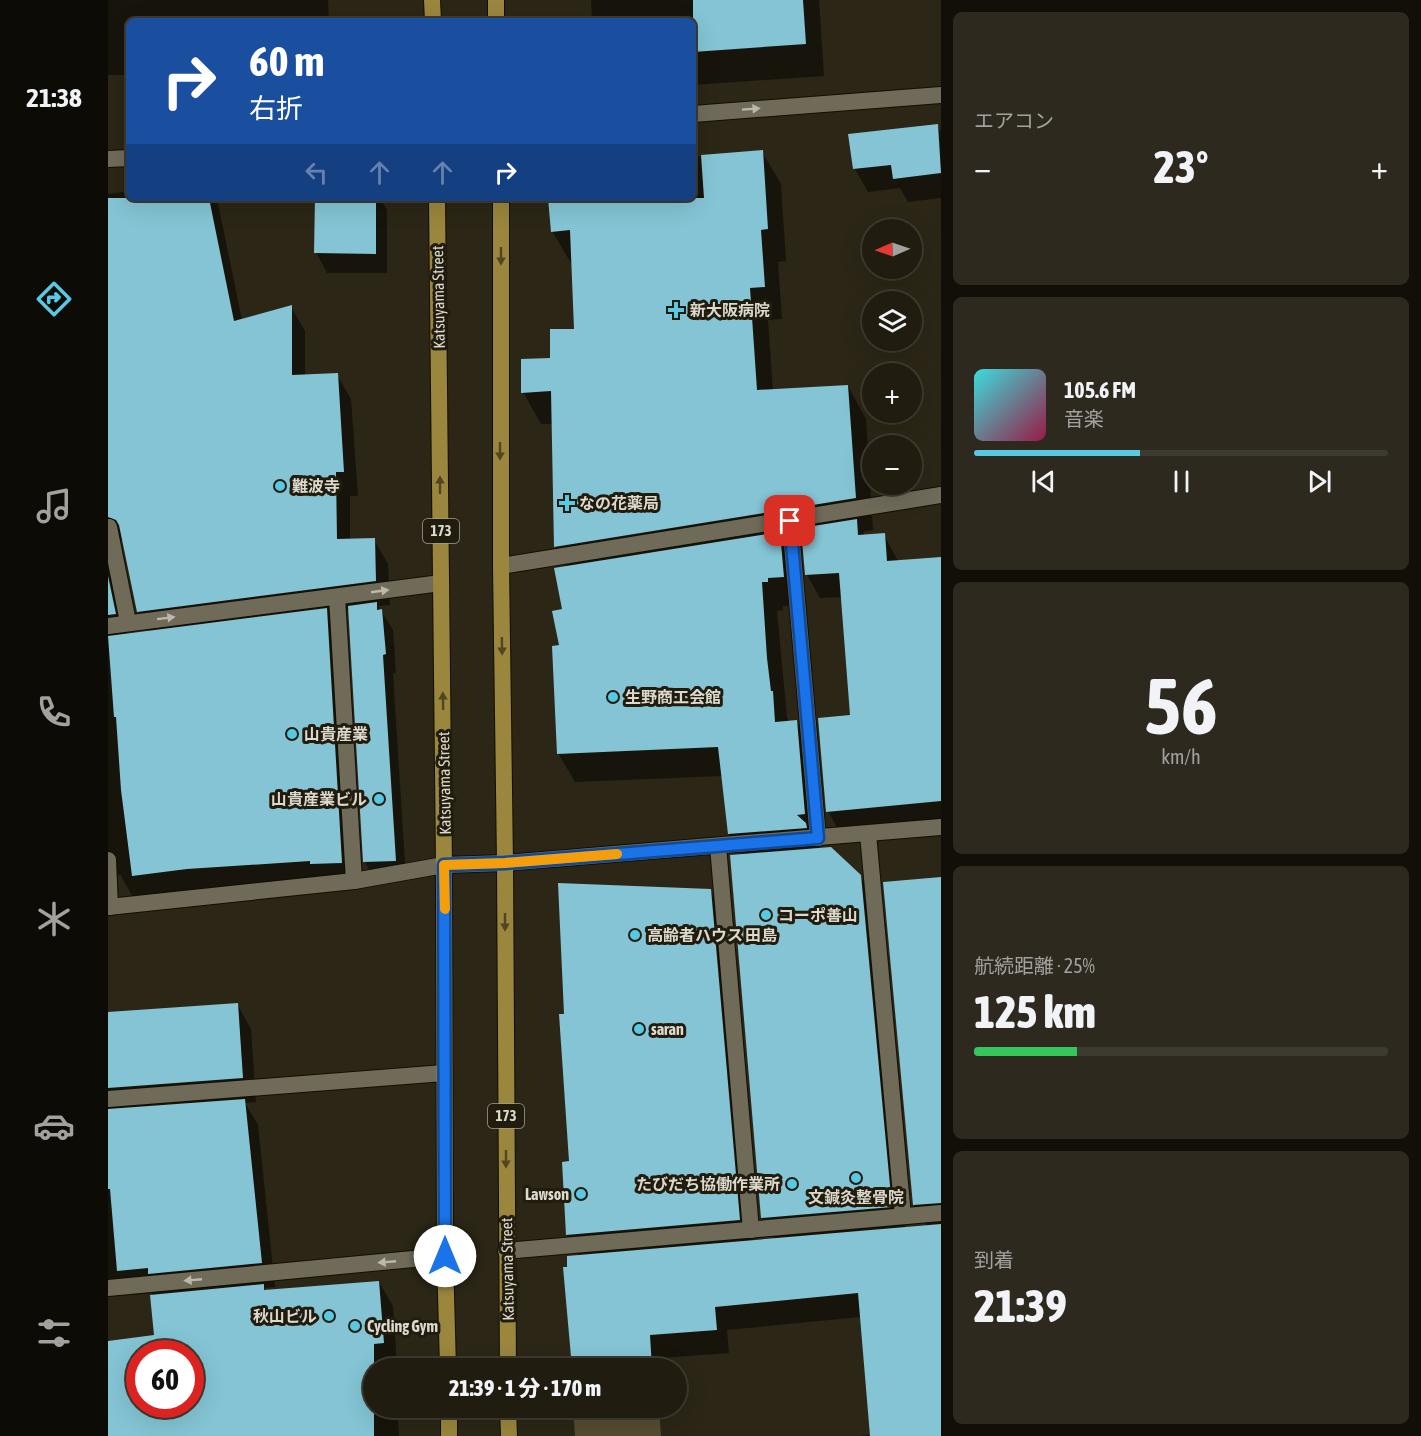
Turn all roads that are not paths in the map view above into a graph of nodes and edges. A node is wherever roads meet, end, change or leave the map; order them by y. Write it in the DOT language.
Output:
graph roads {
  1 [pos="432,0"];
  2 [pos="496,0"];
  3 [pos="433,18"];
  4 [pos="496,18"];
  5 [pos="941,95"];
  6 [pos="696,114"];
  7 [pos="126,158"];
  8 [pos="108,159"];
  9 [pos="437,201"];
  10 [pos="501,201"];
  11 [pos="941,495"];
  12 [pos="790,521"];
  13 [pos="109,526"];
  14 [pos="501,566"];
  15 [pos="441,583"];
  16 [pos="337,597"];
  17 [pos="128,622"];
  18 [pos="108,626"];
  19 [pos="941,827"];
  20 [pos="868,834"];
  21 [pos="818,838"];
  22 [pos="718,846"];
  23 [pos="108,860"];
  24 [pos="505,863"];
  25 [pos="444,865"];
  26 [pos="354,881"];
  27 [pos="109,907"];
  28 [pos="444,1073"];
  29 [pos="108,1099"];
  30 [pos="941,1213"];
  31 [pos="903,1216"];
  32 [pos="751,1230"];
  33 [pos="506,1251"];
  34 [pos="445,1256"];
  35 [pos="108,1288"];
  36 [pos="448,1358"];
  37 [pos="508,1358"];
  38 [pos="449,1418"];
  39 [pos="508,1418"];
  40 [pos="449,1436"];
  41 [pos="509,1436"];
  1 -- 3 [label="main road"];
  2 -- 4 [label="main road"];
  6 -- 5 [label="street, one-way"];
  7 -- 8 [label="street"];
  15 -- 9 [label="main road, Katsuyama Street / 173, one-way"];
  10 -- 14 [label="main road, Katsuyama Street / 173, one-way"];
  11 -- 12 [label="street"];
  12 -- 14 [label="street"];
  12 -- 21 [label="street"];
  13 -- 17 [label="street"];
  14 -- 24 [label="main road, Katsuyama Street / 173, one-way"];
  16 -- 15 [label="street, one-way"];
  25 -- 15 [label="main road, Katsuyama Street / 173, one-way"];
  17 -- 16 [label="street, one-way"];
  16 -- 26 [label="street"];
  17 -- 18 [label="street"];
  19 -- 20 [label="street"];
  20 -- 21 [label="street"];
  20 -- 31 [label="street"];
  21 -- 22 [label="street"];
  22 -- 24 [label="street"];
  22 -- 32 [label="street"];
  23 -- 27 [label="street"];
  24 -- 25 [label="street"];
  24 -- 33 [label="main road, Katsuyama Street / 173, one-way"];
  25 -- 26 [label="street"];
  25 -- 28 [label="main road, Katsuyama Street / 173"];
  26 -- 27 [label="street"];
  28 -- 29 [label="street"];
  28 -- 34 [label="main road, Katsuyama Street / 173"];
  30 -- 31 [label="street"];
  31 -- 32 [label="street"];
  32 -- 33 [label="street"];
  33 -- 37 [label="main road, Katsuyama Street / 173"];
  34 -- 35 [label="street, one-way"];
  34 -- 36 [label="main road, Katsuyama Street / 173"];
  38 -- 40 [label="main road"];
  39 -- 41 [label="main road"];
}
